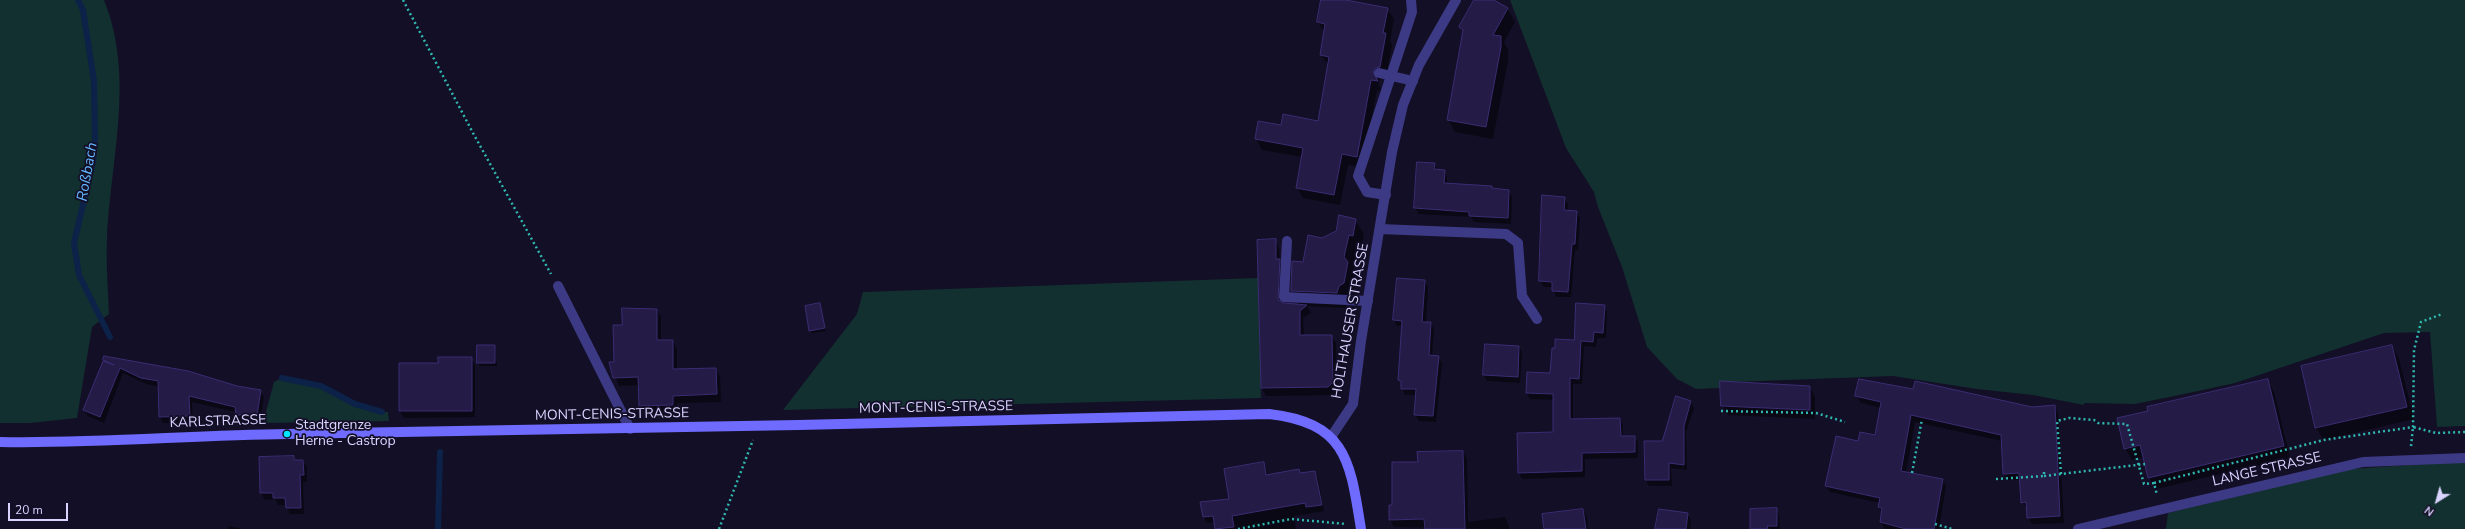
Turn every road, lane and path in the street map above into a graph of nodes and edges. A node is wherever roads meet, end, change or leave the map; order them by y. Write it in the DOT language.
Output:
graph roads {
  1 [pos="403,0"];
  2 [pos="1411,0"];
  3 [pos="1456,0"];
  4 [pos="1379,74"];
  5 [pos="1391,76"];
  6 [pos="1413,81"];
  7 [pos="1386,195"];
  8 [pos="1380,229"];
  9 [pos="1287,240"];
  10 [pos="558,286"];
  11 [pos="1368,301"];
  12 [pos="2442,314"];
  13 [pos="1537,318"];
  14 [pos="1721,411"];
  15 [pos="1922,419"];
  16 [pos="1845,422"];
  17 [pos="755,426"];
  18 [pos="2413,427"];
  19 [pos="630,429"];
  20 [pos="437,432"];
  21 [pos="2465,432"];
  22 [pos="1331,436"];
  23 [pos="0,442"];
  24 [pos="2465,458"];
  25 [pos="2410,460"];
  26 [pos="2145,464"];
  27 [pos="2140,465"];
  28 [pos="2044,472"];
  29 [pos="1912,473"];
  30 [pos="2061,474"];
  31 [pos="2044,476"];
  32 [pos="1996,479"];
  33 [pos="1935,524"];
  34 [pos="1361,528"];
  35 [pos="719,529"];
  36 [pos="1238,529"];
  37 [pos="1952,529"];
  38 [pos="2078,529"];
  1 -- 10 [label="path"];
  2 -- 5 [label="street"];
  3 -- 6 [label="street, HOLTHAUSER STRASSE"];
  4 -- 5 [label="street"];
  5 -- 6 [label="street"];
  5 -- 7 [label="street"];
  6 -- 7 [label="street, HOLTHAUSER STRASSE"];
  7 -- 8 [label="street, HOLTHAUSER STRASSE"];
  8 -- 11 [label="street, HOLTHAUSER STRASSE"];
  8 -- 13 [label="street, HOLTHAUSER STRASSE"];
  9 -- 11 [label="street"];
  10 -- 19 [label="street"];
  11 -- 22 [label="street, HOLTHAUSER STRASSE"];
  12 -- 18 [label="path"];
  14 -- 16 [label="path"];
  15 -- 29 [label="path"];
  17 -- 19 [label="main road, MONT-CENIS-STRASSE"];
  17 -- 22 [label="main road, MONT-CENIS-STRASSE"];
  17 -- 35 [label="path"];
  18 -- 21 [label="path"];
  18 -- 25 [label="path"];
  18 -- 27 [label="path"];
  19 -- 20 [label="main road, MONT-CENIS-STRASSE"];
  20 -- 23 [label="main road, KARLSTRASSE"];
  22 -- 34 [label="main road, MONT-CENIS-STRASSE"];
  24 -- 25 [label="street, LANGE STRASSE"];
  25 -- 38 [label="street, LANGE STRASSE"];
  26 -- 27 [label="path"];
  27 -- 30 [label="path"];
  27 -- 30 [label="path"];
  28 -- 31 [label="path"];
  30 -- 31 [label="path"];
  31 -- 32 [label="path"];
  33 -- 37 [label="path"];
  34 -- 36 [label="path"];
}
